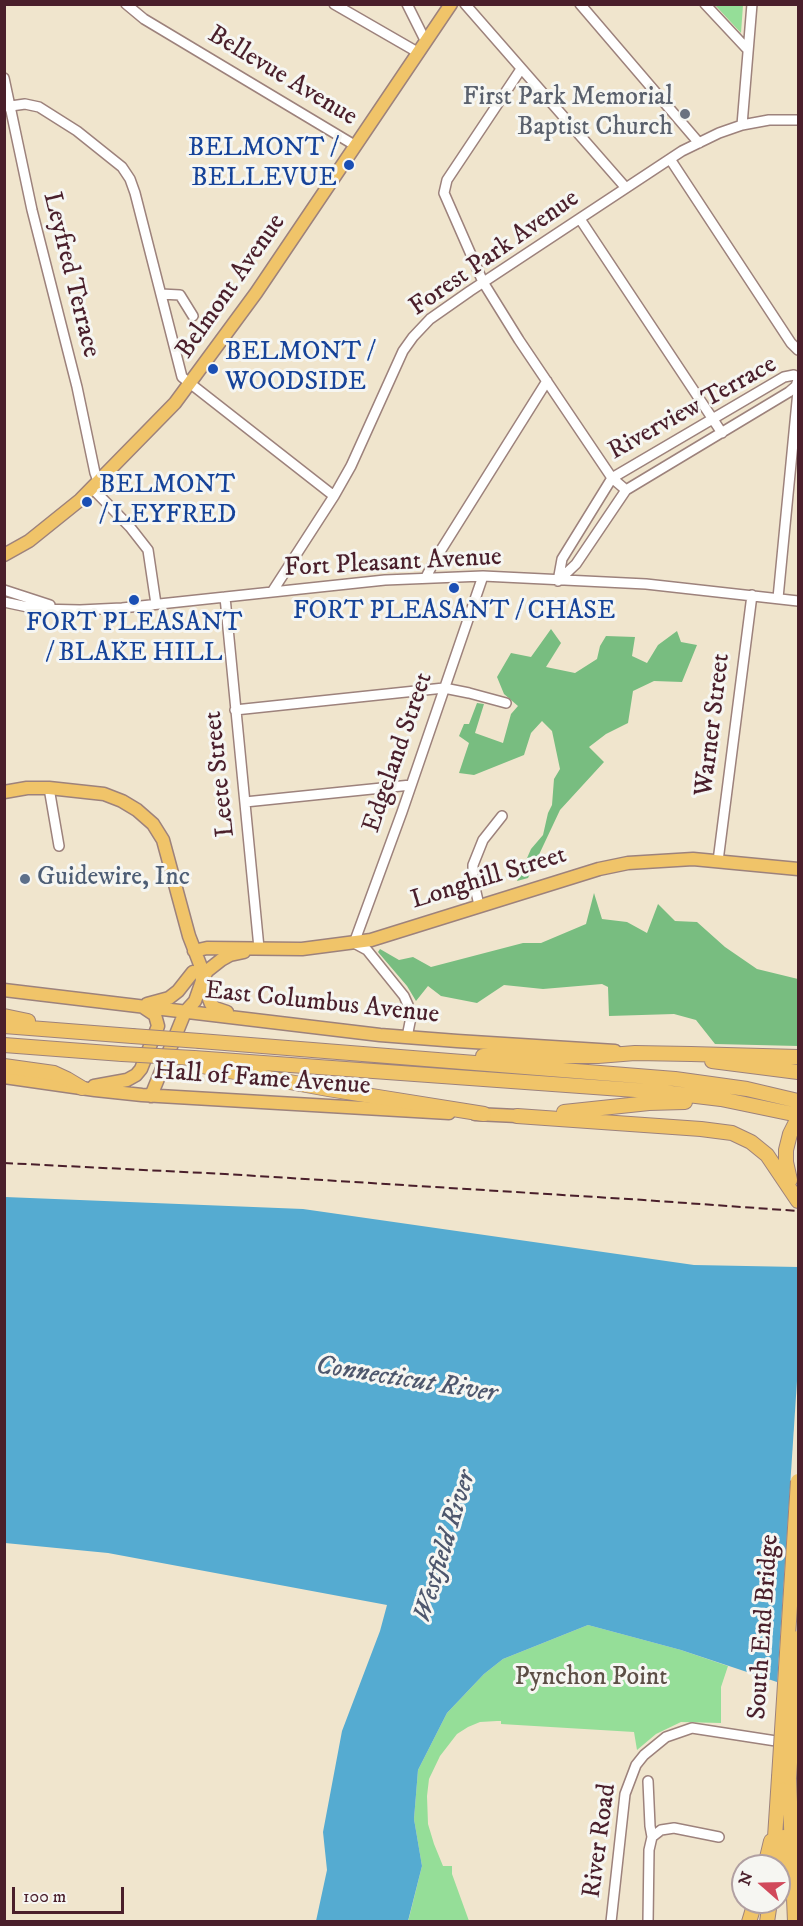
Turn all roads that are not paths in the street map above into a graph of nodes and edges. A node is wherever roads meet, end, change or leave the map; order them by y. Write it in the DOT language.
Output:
graph roads {
  1 [pos="126,4"];
  2 [pos="334,4"];
  3 [pos="407,4"];
  4 [pos="451,4"];
  5 [pos="465,4"];
  6 [pos="580,4"];
  7 [pos="705,4"];
  8 [pos="752,4"];
  9 [pos="422,47"];
  10 [pos="748,50"];
  11 [pos="521,69"];
  12 [pos="4,78"];
  13 [pos="7,106"];
  14 [pos="798,120"];
  15 [pos="742,125"];
  16 [pos="699,142"];
  17 [pos="356,146"];
  18 [pos="670,159"];
  19 [pos="626,188"];
  20 [pos="580,219"];
  21 [pos="483,282"];
  22 [pos="161,294"];
  23 [pos="193,316"];
  24 [pos="798,350"];
  25 [pos="798,378"];
  26 [pos="547,381"];
  27 [pos="190,385"];
  28 [pos="798,391"];
  29 [pos="712,418"];
  30 [pos="722,432"];
  31 [pos="612,478"];
  32 [pos="95,484"];
  33 [pos="626,490"];
  34 [pos="334,496"];
  35 [pos="4,555"];
  36 [pos="483,576"];
  37 [pos="426,578"];
  38 [pos="558,581"];
  39 [pos="4,590"];
  40 [pos="272,592"];
  41 [pos="752,595"];
  42 [pos="225,597"];
  43 [pos="778,598"];
  44 [pos="798,601"];
  45 [pos="4,602"];
  46 [pos="156,604"];
  47 [pos="61,609"];
  48 [pos="444,688"];
  49 [pos="506,703"];
  50 [pos="236,710"];
  51 [pos="4,783"];
  52 [pos="411,786"];
  53 [pos="27,788"];
  54 [pos="49,788"];
  55 [pos="4,792"];
  56 [pos="245,802"];
  57 [pos="502,816"];
  58 [pos="59,846"];
  59 [pos="718,861"];
  60 [pos="798,869"];
  61 [pos="479,905"];
  62 [pos="354,943"];
  63 [pos="260,948"];
  64 [pos="194,951"];
  65 [pos="197,976"];
  66 [pos="9,989"];
  67 [pos="139,1006"];
  68 [pos="185,1012"];
  69 [pos="4,1016"];
  70 [pos="250,1019"];
  71 [pos="4,1026"];
  72 [pos="74,1031"];
  73 [pos="407,1037"];
  74 [pos="4,1045"];
  75 [pos="367,1053"];
  76 [pos="635,1053"];
  77 [pos="659,1054"];
  78 [pos="798,1057"];
  79 [pos="193,1061"];
  80 [pos="4,1066"];
  81 [pos="798,1072"];
  82 [pos="4,1077"];
  83 [pos="82,1088"];
  84 [pos="151,1096"];
  85 [pos="798,1101"];
  86 [pos="778,1110"];
  87 [pos="484,1114"];
  88 [pos="517,1116"];
  89 [pos="798,1116"];
  90 [pos="796,1195"];
  91 [pos="798,1481"];
  92 [pos="798,1638"];
  93 [pos="798,1748"];
  94 [pos="784,1777"];
  95 [pos="648,1781"];
  96 [pos="776,1819"];
  97 [pos="652,1837"];
  98 [pos="719,1837"];
  99 [pos="768,1854"];
  100 [pos="774,1854"];
  101 [pos="781,1854"];
  102 [pos="611,1922"];
  103 [pos="648,1922"];
  104 [pos="795,1922"];
  1 -- 17 [label="street, Bellevue Avenue"];
  2 -- 9 [label="street"];
  3 -- 9 [label="street"];
  4 -- 9 [label="main road, Belmont Avenue"];
  5 -- 11 [label="street"];
  6 -- 16 [label="street"];
  7 -- 10 [label="street"];
  8 -- 10 [label="street"];
  9 -- 17 [label="main road, Belmont Avenue"];
  10 -- 15 [label="street"];
  11 -- 19 [label="street"];
  11 -- 21 [label="street"];
  12 -- 13 [label="street, Leyfred Terrace"];
  13 -- 22 [label="street"];
  13 -- 32 [label="street, Leyfred Terrace"];
  14 -- 15 [label="street, Forest Park Avenue"];
  15 -- 16 [label="street, Forest Park Avenue"];
  16 -- 18 [label="street, Forest Park Avenue"];
  17 -- 27 [label="main road, Belmont Avenue"];
  18 -- 19 [label="street, Forest Park Avenue"];
  18 -- 24 [label="street"];
  19 -- 20 [label="street, Forest Park Avenue"];
  20 -- 21 [label="street, Forest Park Avenue"];
  20 -- 29 [label="street"];
  21 -- 26 [label="street"];
  21 -- 34 [label="street, Forest Park Avenue"];
  22 -- 23 [label="street"];
  22 -- 27 [label="street"];
  25 -- 29 [label="street, Riverview Terrace"];
  25 -- 30 [label="street, Riverview Terrace"];
  26 -- 31 [label="street"];
  26 -- 37 [label="street"];
  27 -- 32 [label="main road, Belmont Avenue"];
  27 -- 34 [label="street"];
  28 -- 43 [label="street"];
  29 -- 30 [label="street"];
  29 -- 31 [label="street, Riverview Terrace"];
  30 -- 33 [label="street, Riverview Terrace"];
  31 -- 33 [label="street"];
  31 -- 38 [label="street, Riverview Terrace"];
  32 -- 35 [label="main road, Belmont Avenue"];
  32 -- 46 [label="street"];
  33 -- 38 [label="street, Riverview Terrace"];
  34 -- 40 [label="street, Forest Park Avenue"];
  36 -- 37 [label="street, Fort Pleasant Avenue"];
  36 -- 38 [label="street, Fort Pleasant Avenue"];
  36 -- 48 [label="street, Edgeland Street"];
  37 -- 40 [label="street, Fort Pleasant Avenue"];
  38 -- 41 [label="street, Fort Pleasant Avenue"];
  39 -- 47 [label="street, Fort Pleasant Avenue"];
  40 -- 42 [label="street, Fort Pleasant Avenue"];
  41 -- 43 [label="street, Fort Pleasant Avenue"];
  41 -- 59 [label="street, Warner Street"];
  42 -- 46 [label="street, Fort Pleasant Avenue"];
  42 -- 50 [label="street, Leete Street"];
  43 -- 44 [label="street, Fort Pleasant Avenue"];
  45 -- 47 [label="street, Fort Pleasant Avenue"];
  46 -- 47 [label="street, Fort Pleasant Avenue"];
  48 -- 49 [label="street"];
  48 -- 50 [label="street"];
  48 -- 52 [label="street, Edgeland Street"];
  50 -- 56 [label="street, Leete Street"];
  51 -- 53 [label="main road"];
  52 -- 56 [label="street"];
  52 -- 62 [label="street, Edgeland Street"];
  53 -- 54 [label="main road"];
  53 -- 55 [label="main road"];
  54 -- 58 [label="street"];
  54 -- 64 [label="main road"];
  56 -- 63 [label="street, Leete Street"];
  57 -- 61 [label="street"];
  59 -- 60 [label="main road, Longhill Street"];
  59 -- 61 [label="main road, Longhill Street"];
  61 -- 62 [label="main road, Longhill Street"];
  62 -- 63 [label="main road, Longhill Street"];
  62 -- 73 [label="street"];
  63 -- 64 [label="main road, Longhill Street"];
  63 -- 65 [label="main road"];
  64 -- 65 [label="main road"];
  65 -- 67 [label="main road"];
  65 -- 68 [label="main road"];
  65 -- 70 [label="main road"];
  66 -- 67 [label="main road, East Columbus Avenue"];
  67 -- 68 [label="main road, East Columbus Avenue"];
  67 -- 83 [label="main road"];
  68 -- 70 [label="main road, East Columbus Avenue"];
  68 -- 84 [label="main road"];
  69 -- 72 [label="highway"];
  70 -- 73 [label="main road, East Columbus Avenue"];
  71 -- 72 [label="highway"];
  72 -- 75 [label="highway, bridge"];
  73 -- 76 [label="main road, East Columbus Avenue"];
  74 -- 79 [label="highway, bridge"];
  75 -- 76 [label="highway"];
  75 -- 85 [label="highway"];
  76 -- 77 [label="highway"];
  77 -- 78 [label="highway"];
  77 -- 81 [label="highway"];
  79 -- 86 [label="highway"];
  79 -- 87 [label="highway"];
  80 -- 83 [label="highway"];
  82 -- 83 [label="main road, Hall of Fame Avenue"];
  83 -- 84 [label="main road, Hall of Fame Avenue"];
  84 -- 87 [label="main road, Hall of Fame Avenue"];
  86 -- 88 [label="highway"];
  86 -- 89 [label="highway"];
  87 -- 88 [label="main road, Hall of Fame Avenue"];
  88 -- 90 [label="highway"];
  89 -- 90 [label="highway"];
  91 -- 94 [label="highway, South End Bridge, bridge"];
  92 -- 94 [label="highway, South End Bridge, bridge"];
  93 -- 102 [label="street, River Road"];
  94 -- 96 [label="highway"];
  94 -- 101 [label="highway"];
  94 -- 104 [label="highway"];
  95 -- 97 [label="street"];
  96 -- 99 [label="highway"];
  96 -- 100 [label="highway"];
  97 -- 98 [label="street"];
  97 -- 103 [label="street"];
}
